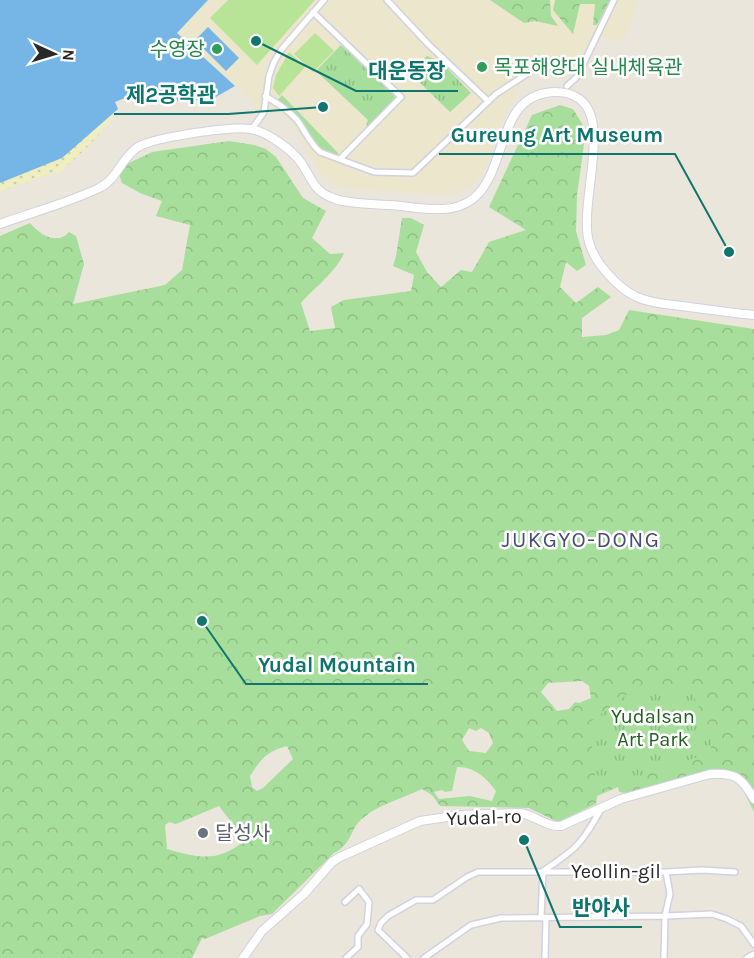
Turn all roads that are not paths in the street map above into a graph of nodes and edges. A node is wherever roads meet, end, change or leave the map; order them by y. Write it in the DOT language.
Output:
graph roads {
  1 [pos="324,0"];
  2 [pos="387,0"];
  3 [pos="614,0"];
  4 [pos="313,12"];
  5 [pos="569,68"];
  6 [pos="567,86"];
  7 [pos="265,96"];
  8 [pos="488,101"];
  9 [pos="252,129"];
  10 [pos="341,158"];
  11 [pos="0,224"];
  12 [pos="754,315"];
  13 [pos="754,799"];
  14 [pos="602,808"];
  15 [pos="543,871"];
  16 [pos="666,872"];
  17 [pos="735,872"];
  18 [pos="345,902"];
  19 [pos="665,916"];
  20 [pos="543,917"];
  21 [pos="754,944"];
  22 [pos="754,954"];
  23 [pos="243,958"];
  24 [pos="346,958"];
  25 [pos="407,958"];
  26 [pos="424,958"];
  27 [pos="545,958"];
  28 [pos="664,958"];
  29 [pos="747,958"];
  1 -- 4 [label="street"];
  2 -- 8 [label="street"];
  3 -- 6 [label="street"];
  4 -- 7 [label="street"];
  4 -- 10 [label="street"];
  5 -- 8 [label="street"];
  7 -- 9 [label="street"];
  7 -- 10 [label="street"];
  8 -- 10 [label="street"];
  9 -- 11 [label="street"];
  9 -- 12 [label="street"];
  13 -- 14 [label="street, Yudal-ro"];
  14 -- 15 [label="street"];
  14 -- 23 [label="street, Yudal-ro"];
  15 -- 16 [label="street, Yeollin-gil"];
  15 -- 20 [label="street"];
  15 -- 25 [label="street, Yeollin-gil"];
  16 -- 17 [label="street, Yeollin-gil"];
  16 -- 19 [label="street"];
  18 -- 24 [label="street"];
  19 -- 20 [label="street"];
  19 -- 21 [label="street"];
  19 -- 28 [label="street"];
  20 -- 26 [label="street"];
  20 -- 27 [label="street"];
  22 -- 29 [label="street"];
}
